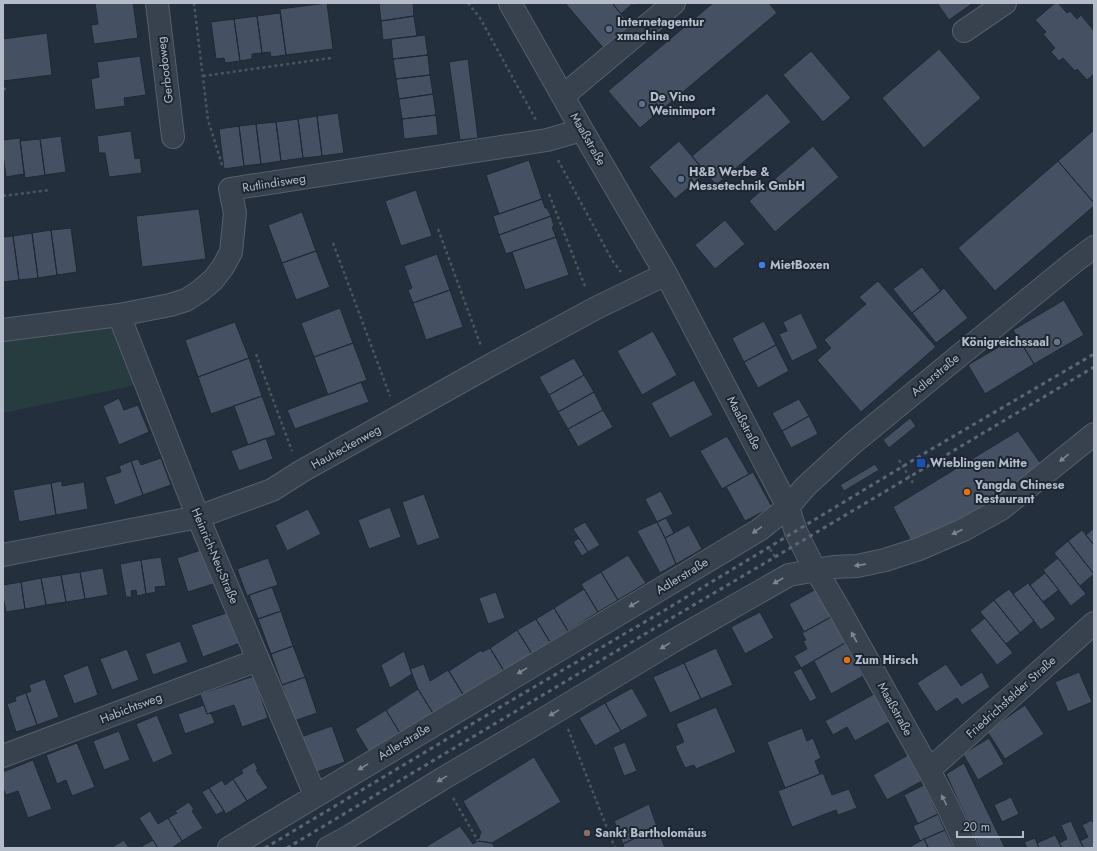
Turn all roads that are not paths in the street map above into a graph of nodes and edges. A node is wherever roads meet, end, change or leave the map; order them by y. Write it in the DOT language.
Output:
graph roads {
  1 [pos="157,3"];
  2 [pos="510,3"];
  3 [pos="674,3"];
  4 [pos="1005,3"];
  5 [pos="964,31"];
  6 [pos="563,96"];
  7 [pos="582,130"];
  8 [pos="173,137"];
  9 [pos="1094,247"];
  10 [pos="666,274"];
  11 [pos="119,315"];
  12 [pos="3,330"];
  13 [pos="1094,434"];
  14 [pos="788,507"];
  15 [pos="198,517"];
  16 [pos="3,555"];
  17 [pos="823,572"];
  18 [pos="1094,623"];
  19 [pos="258,660"];
  20 [pos="3,756"];
  21 [pos="929,770"];
  22 [pos="315,795"];
  23 [pos="229,848"];
  24 [pos="328,848"];
  25 [pos="967,848"];
  1 -- 8 [label="street, Gerbodoweg"];
  2 -- 6 [label="street, Maaßstraße"];
  3 -- 6 [label="street"];
  4 -- 5 [label="street"];
  6 -- 7 [label="street, Maaßstraße"];
  7 -- 10 [label="street, Maaßstraße"];
  7 -- 11 [label="street, Rutlindisweg"];
  9 -- 14 [label="street, Adlerstraße"];
  10 -- 14 [label="street, Maaßstraße"];
  10 -- 15 [label="street, Hauheckenweg"];
  11 -- 12 [label="street, Rutlindisweg"];
  11 -- 15 [label="street, Heinrich-Neu-Straße"];
  13 -- 17 [label="street, one-way"];
  14 -- 17 [label="street, Maaßstraße"];
  14 -- 22 [label="street, Adlerstraße, one-way"];
  15 -- 16 [label="street, Hauheckenweg"];
  15 -- 19 [label="street, Heinrich-Neu-Straße"];
  21 -- 17 [label="street, Maaßstraße, one-way"];
  17 -- 24 [label="street, one-way"];
  18 -- 21 [label="street, Friedrichsfelder Straße"];
  19 -- 20 [label="street, Habichtsweg"];
  19 -- 22 [label="street, Heinrich-Neu-Straße"];
  25 -- 21 [label="street, Maaßstraße, one-way"];
  22 -- 23 [label="street, Adlerstraße"];
}
